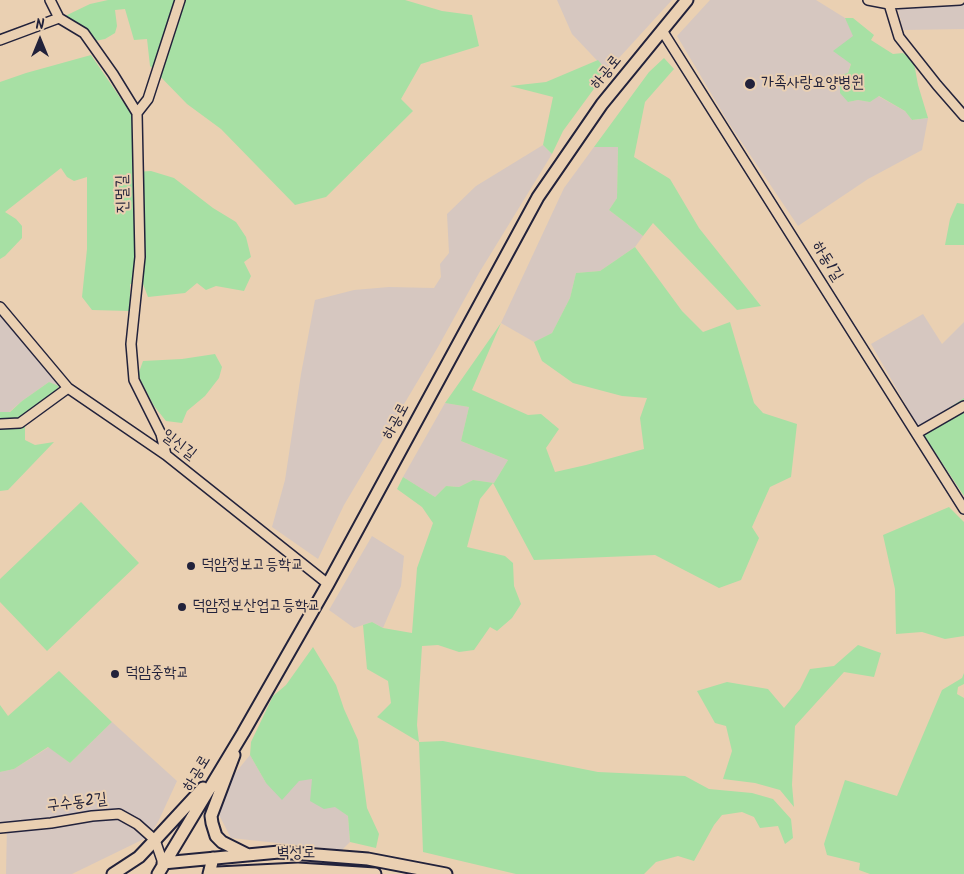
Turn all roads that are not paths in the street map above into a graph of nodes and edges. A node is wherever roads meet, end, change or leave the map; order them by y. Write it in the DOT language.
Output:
graph roads {
  1 [pos="50,0"];
  2 [pos="180,0"];
  3 [pos="687,0"];
  4 [pos="868,0"];
  5 [pos="960,0"];
  6 [pos="889,4"];
  7 [pos="59,18"];
  8 [pos="663,32"];
  9 [pos="0,40"];
  10 [pos="138,113"];
  11 [pos="964,116"];
  12 [pos="0,307"];
  13 [pos="68,388"];
  14 [pos="964,406"];
  15 [pos="0,424"];
  16 [pos="917,433"];
  17 [pos="166,455"];
  18 [pos="964,509"];
  19 [pos="328,584"];
  20 [pos="243,733"];
  21 [pos="220,768"];
  22 [pos="0,828"];
  23 [pos="156,840"];
  24 [pos="247,855"];
  25 [pos="213,858"];
  26 [pos="163,863"];
  27 [pos="217,873"];
  28 [pos="113,874"];
  29 [pos="158,874"];
  30 [pos="209,874"];
  31 [pos="375,874"];
  32 [pos="446,874"];
  1 -- 7 [label="street"];
  2 -- 10 [label="street"];
  3 -- 8 [label="main road, 하공로"];
  4 -- 6 [label="street"];
  5 -- 6 [label="street"];
  6 -- 11 [label="street"];
  7 -- 9 [label="street"];
  7 -- 10 [label="street"];
  8 -- 16 [label="street, 하동1길"];
  8 -- 19 [label="main road, 하공로"];
  10 -- 17 [label="street, 진멀길"];
  12 -- 13 [label="street, 일신길"];
  13 -- 15 [label="street"];
  13 -- 17 [label="street, 일신길"];
  14 -- 16 [label="street"];
  16 -- 18 [label="street, 하동1길"];
  17 -- 19 [label="street, 일신길"];
  19 -- 20 [label="main road, 하공로"];
  20 -- 21 [label="main road, 하공로"];
  20 -- 24 [label="main road"];
  21 -- 23 [label="main road"];
  21 -- 26 [label="main road, 하공로"];
  22 -- 23 [label="street, 구수동2길"];
  23 -- 26 [label="street"];
  23 -- 28 [label="main road"];
  24 -- 25 [label="main road"];
  24 -- 32 [label="main road"];
  25 -- 26 [label="main road"];
  25 -- 30 [label="main road"];
  26 -- 29 [label="main road, 하공로"];
  27 -- 31 [label="main road, 벽성로"];
}
